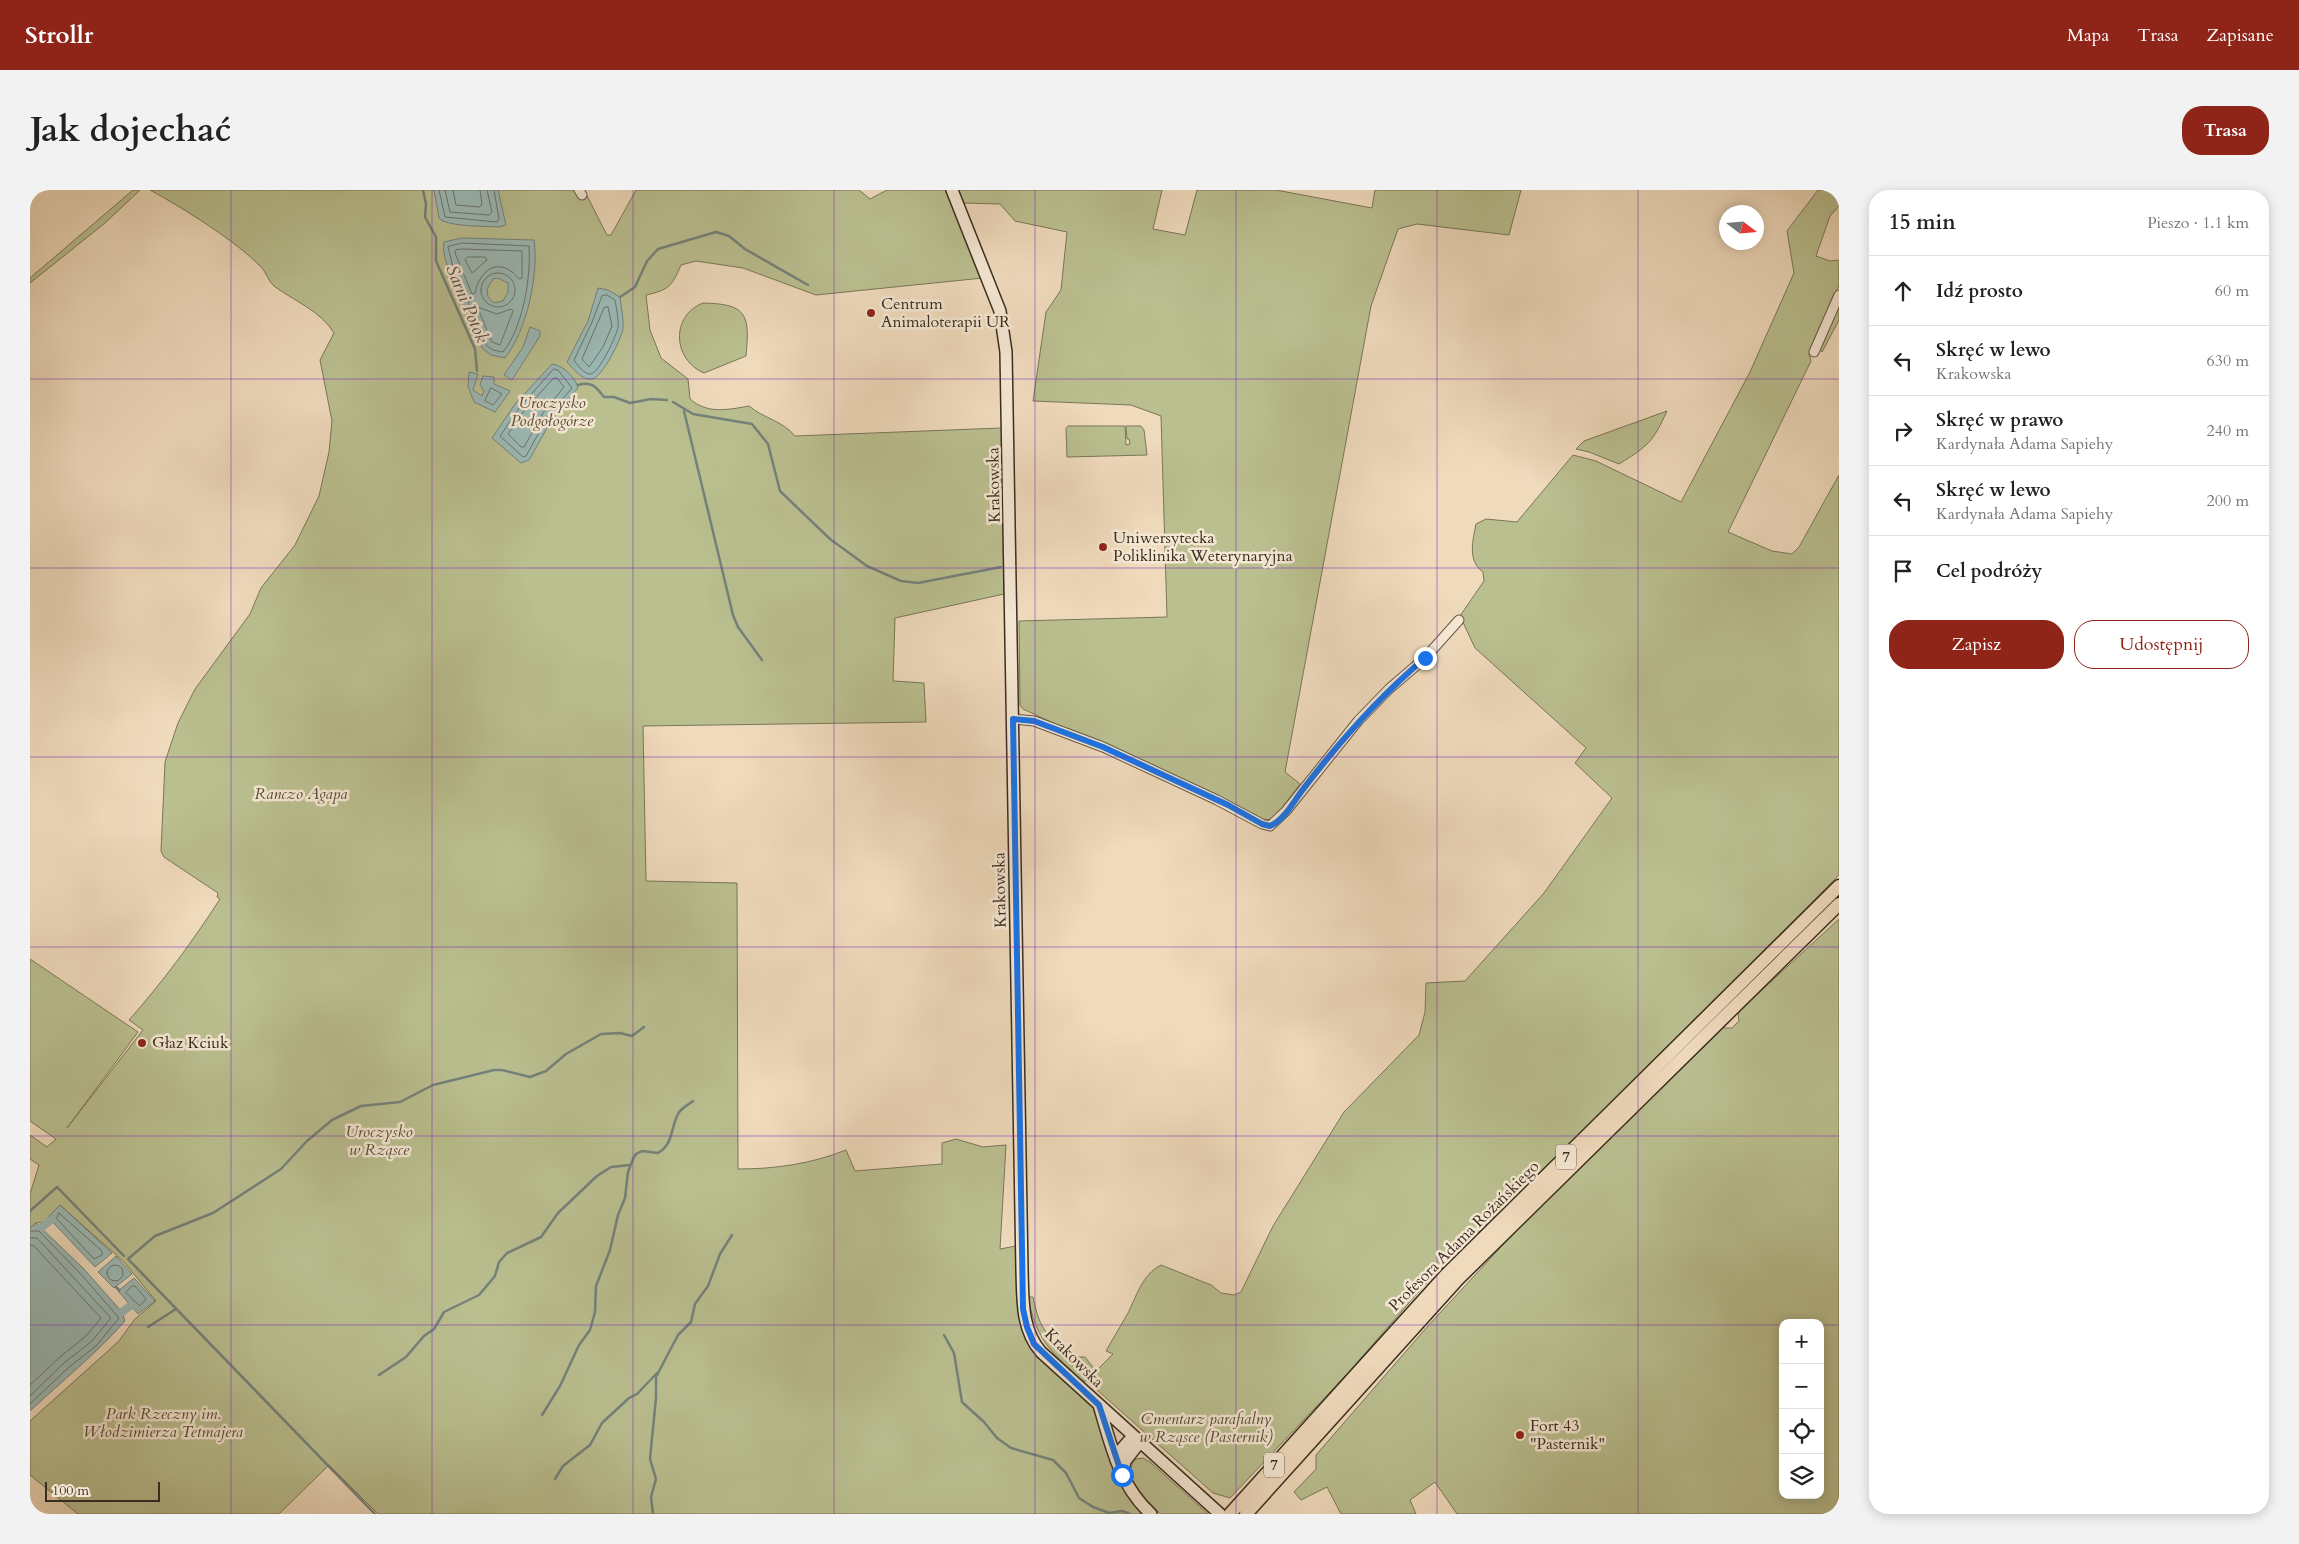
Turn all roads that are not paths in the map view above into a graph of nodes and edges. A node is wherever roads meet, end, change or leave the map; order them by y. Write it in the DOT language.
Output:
graph roads {
  1 [pos="952,190"];
  2 [pos="1839,294"];
  3 [pos="1814,352"];
  4 [pos="1459,620"];
  5 [pos="1013,719"];
  6 [pos="1839,886"];
  7 [pos="1839,904"];
  8 [pos="1099,1405"];
  9 [pos="1136,1439"];
  10 [pos="1116,1460"];
  11 [pos="1122,1475"];
  12 [pos="1151,1514"];
  13 [pos="1220,1514"];
  14 [pos="1230,1514"];
  15 [pos="1246,1514"];
  1 -- 5 [label="street, Krakowska"];
  2 -- 3 [label="street"];
  4 -- 5 [label="street"];
  5 -- 8 [label="street, Krakowska"];
  6 -- 14 [label="main road, Profesora Adama Rożańskiego / 7"];
  7 -- 15 [label="main road, Profesora Adama Rożańskiego / 7"];
  8 -- 9 [label="street, Krakowska"];
  8 -- 10 [label="street"];
  9 -- 10 [label="street"];
  9 -- 11 [label="street"];
  9 -- 13 [label="street, Krakowska"];
  10 -- 11 [label="street"];
  11 -- 12 [label="street"];
}
